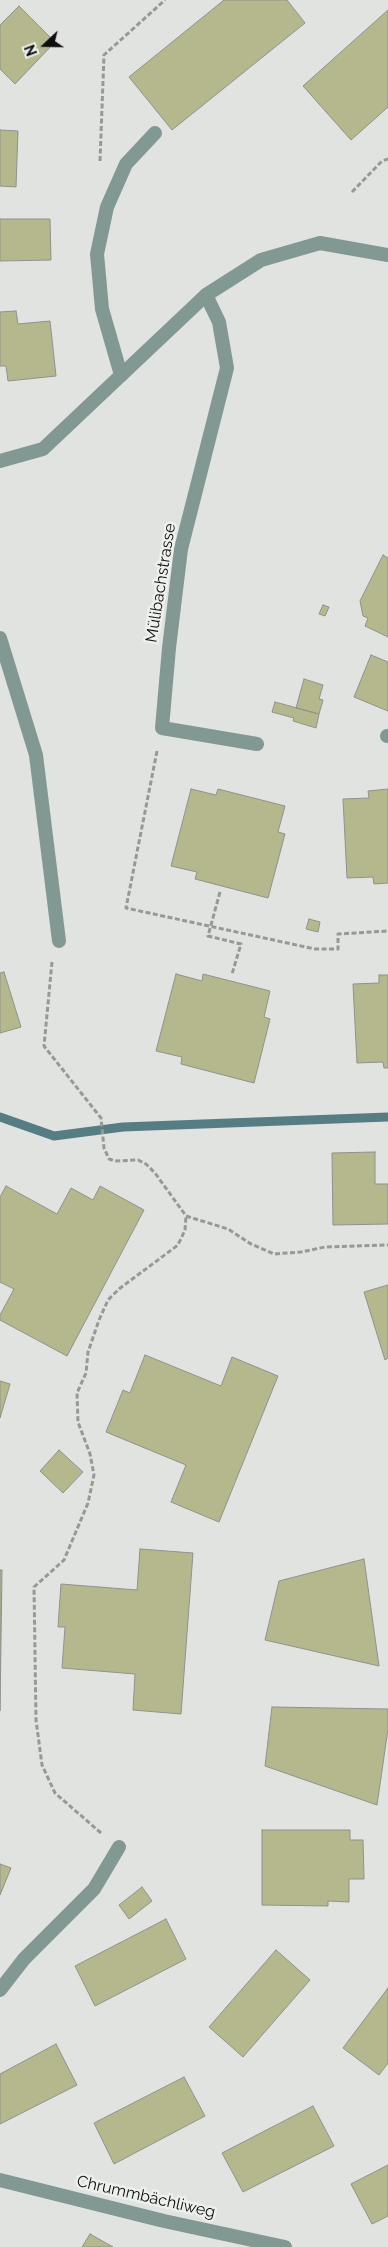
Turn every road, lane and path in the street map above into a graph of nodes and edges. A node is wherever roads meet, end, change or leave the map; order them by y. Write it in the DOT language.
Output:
graph roads {
  1 [pos="165,0"];
  2 [pos="155,133"];
  3 [pos="388,159"];
  4 [pos="100,165"];
  5 [pos="352,192"];
  6 [pos="388,255"];
  7 [pos="206,295"];
  8 [pos="122,375"];
  9 [pos="0,461"];
  10 [pos="0,638"];
  11 [pos="162,728"];
  12 [pos="257,744"];
  13 [pos="220,892"];
  14 [pos="211,926"];
  15 [pos="388,931"];
  16 [pos="60,941"];
  17 [pos="232,974"];
  18 [pos="186,1216"];
  19 [pos="388,1245"];
  20 [pos="119,1847"];
  21 [pos="0,1990"];
  22 [pos="0,2180"];
  23 [pos="285,2247"];
  1 -- 4 [label="path"];
  2 -- 8 [label="street"];
  3 -- 5 [label="path"];
  6 -- 7 [label="street"];
  7 -- 8 [label="street"];
  7 -- 11 [label="street, Mülibachstrasse"];
  8 -- 9 [label="street"];
  10 -- 16 [label="street"];
  11 -- 12 [label="street"];
  11 -- 14 [label="path"];
  13 -- 14 [label="path"];
  14 -- 15 [label="path"];
  14 -- 17 [label="path"];
  16 -- 18 [label="path"];
  18 -- 19 [label="path"];
  18 -- 20 [label="path"];
  20 -- 21 [label="street"];
  22 -- 23 [label="street, Chrummbächliweg"];
}
